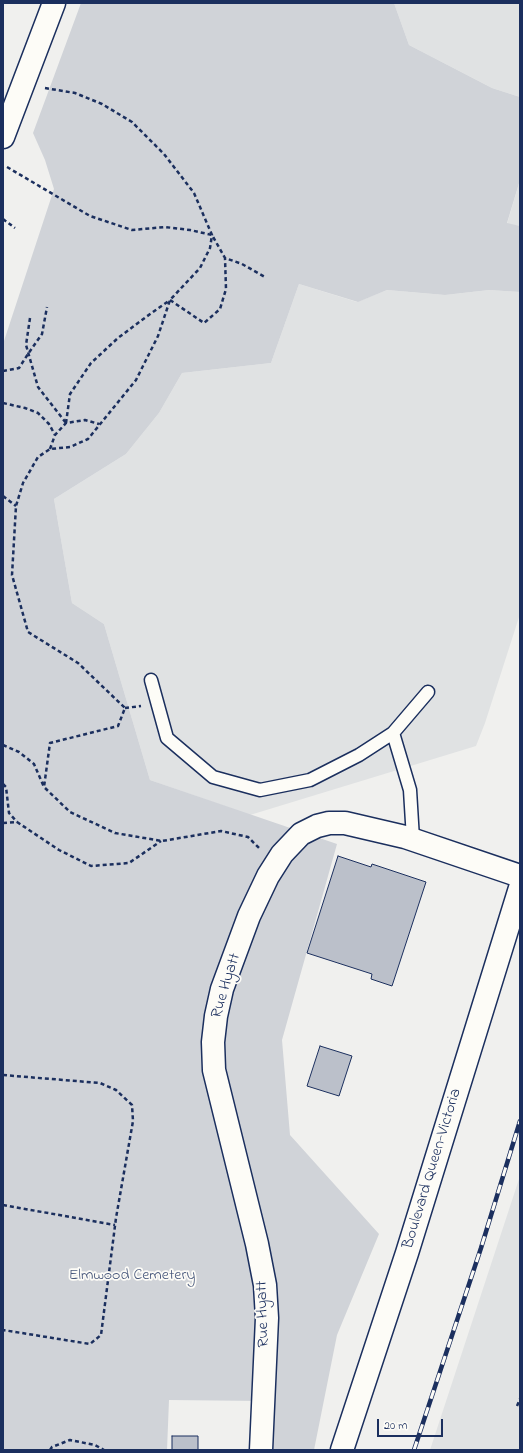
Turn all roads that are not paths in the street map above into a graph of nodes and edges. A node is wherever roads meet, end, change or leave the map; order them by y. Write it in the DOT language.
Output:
graph roads {
  1 [pos="54,3"];
  2 [pos="3,137"];
  3 [pos="150,680"];
  4 [pos="428,692"];
  5 [pos="393,733"];
  6 [pos="413,839"];
  7 [pos="520,876"];
  8 [pos="520,888"];
  9 [pos="261,1450"];
  10 [pos="342,1450"];
  1 -- 2 [label="street"];
  3 -- 5 [label="lane"];
  4 -- 5 [label="lane"];
  5 -- 6 [label="lane"];
  6 -- 7 [label="street, Rue Hyatt"];
  6 -- 9 [label="street, Rue Hyatt"];
  8 -- 10 [label="street, Boulevard Queen-Victoria"];
}
